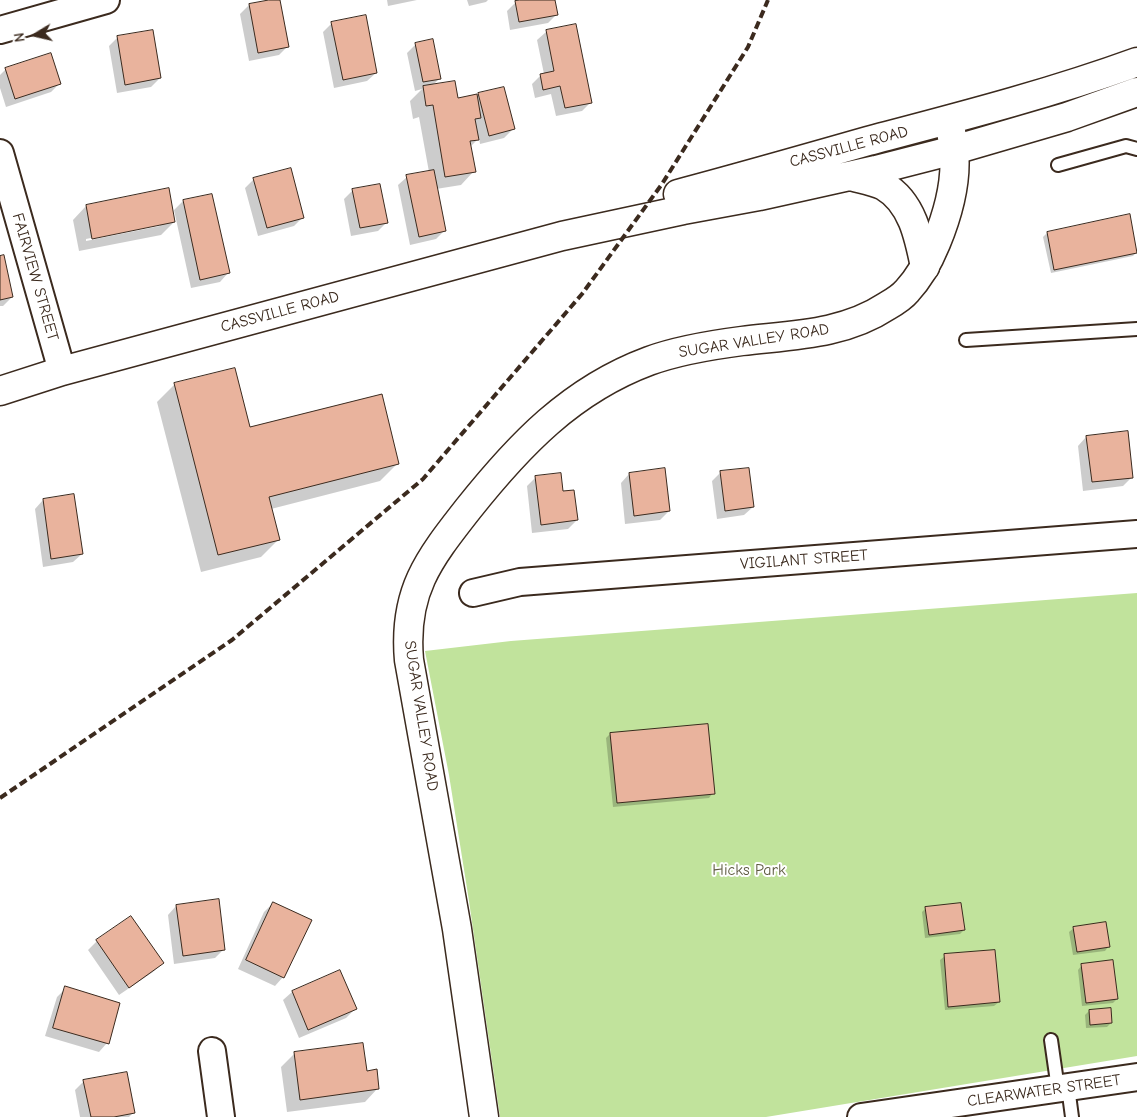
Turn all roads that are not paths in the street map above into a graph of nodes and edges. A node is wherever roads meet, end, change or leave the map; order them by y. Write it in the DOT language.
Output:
graph roads {
  1 [pos="106,0"];
  2 [pos="0,30"];
  3 [pos="1137,62"];
  4 [pos="1135,94"];
  5 [pos="949,121"];
  6 [pos="1137,149"];
  7 [pos="954,150"];
  8 [pos="0,153"];
  9 [pos="1058,165"];
  10 [pos="848,176"];
  11 [pos="562,236"];
  12 [pos="925,267"];
  13 [pos="1137,329"];
  14 [pos="966,340"];
  15 [pos="62,371"];
  16 [pos="0,391"];
  17 [pos="1137,534"];
  18 [pos="473,593"];
  19 [pos="1051,1040"];
  20 [pos="212,1052"];
  21 [pos="1137,1077"];
  22 [pos="1063,1088"];
  23 [pos="871,1116"];
  24 [pos="222,1117"];
  25 [pos="484,1117"];
  26 [pos="1072,1117"];
  1 -- 2 [label="street"];
  3 -- 5 [label="main road, CASSVILLE ROAD"];
  4 -- 7 [label="main road, CASSVILLE ROAD"];
  5 -- 7 [label="main road, SUGAR VALLEY ROAD"];
  5 -- 11 [label="main road, CASSVILLE ROAD"];
  6 -- 9 [label="lane"];
  7 -- 10 [label="main road, CASSVILLE ROAD"];
  7 -- 12 [label="main road, SUGAR VALLEY ROAD"];
  8 -- 15 [label="street, FAIRVIEW STREET"];
  10 -- 11 [label="main road, CASSVILLE ROAD"];
  10 -- 12 [label="main road"];
  11 -- 15 [label="main road, CASSVILLE ROAD"];
  12 -- 25 [label="main road, SUGAR VALLEY ROAD"];
  13 -- 14 [label="lane"];
  15 -- 16 [label="main road, CASSVILLE ROAD"];
  17 -- 18 [label="street, VIGILANT STREET"];
  19 -- 22 [label="lane"];
  20 -- 24 [label="street"];
  21 -- 22 [label="street, CLEARWATER STREET"];
  22 -- 23 [label="street, CLEARWATER STREET"];
  22 -- 26 [label="lane"];
}
